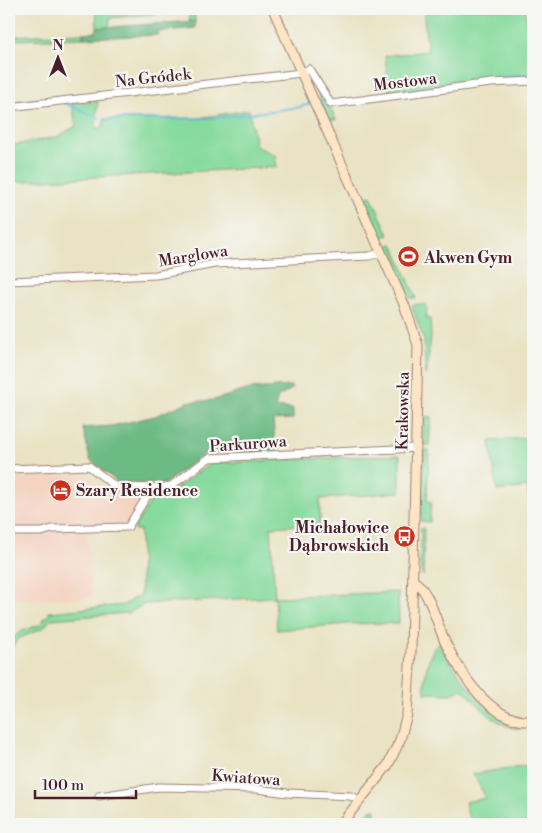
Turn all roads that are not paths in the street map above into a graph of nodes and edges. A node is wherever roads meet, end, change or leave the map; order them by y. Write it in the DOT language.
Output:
graph roads {
  1 [pos="272,9"];
  2 [pos="301,73"];
  3 [pos="533,81"];
  4 [pos="9,107"];
  5 [pos="381,253"];
  6 [pos="9,281"];
  7 [pos="416,448"];
  8 [pos="9,469"];
  9 [pos="152,488"];
  10 [pos="14,532"];
  11 [pos="413,581"];
  12 [pos="533,721"];
  13 [pos="100,796"];
  14 [pos="361,801"];
  15 [pos="341,824"];
  1 -- 2 [label="main road, Krakowska"];
  2 -- 3 [label="street, Mostowa"];
  2 -- 4 [label="street, Na Gródek"];
  2 -- 5 [label="main road, Krakowska"];
  5 -- 6 [label="street, Marglowa"];
  5 -- 7 [label="main road, Krakowska"];
  7 -- 9 [label="street, Parkurowa"];
  7 -- 11 [label="main road, Krakowska"];
  8 -- 9 [label="street, Parkurowa"];
  9 -- 10 [label="street"];
  11 -- 12 [label="main road"];
  11 -- 14 [label="main road, Krakowska"];
  13 -- 14 [label="street, Kwiatowa"];
  14 -- 15 [label="main road, Krakowska"];
}
